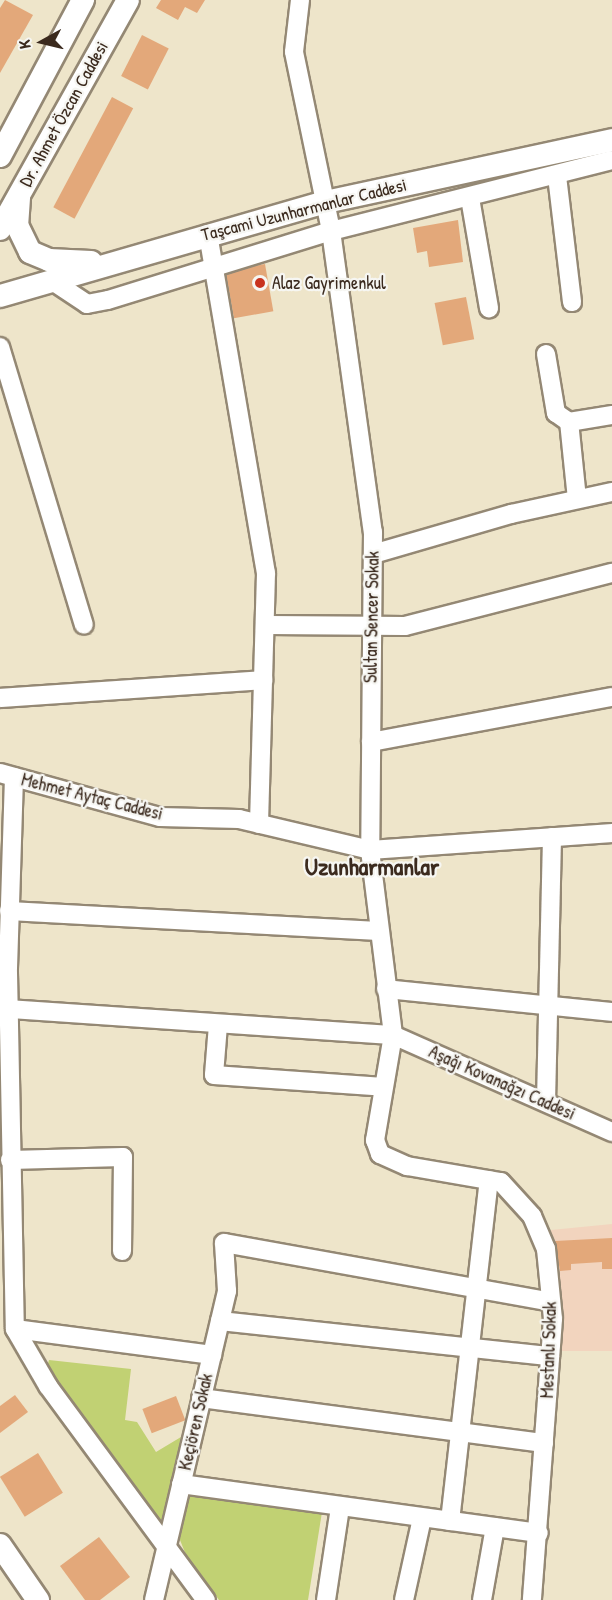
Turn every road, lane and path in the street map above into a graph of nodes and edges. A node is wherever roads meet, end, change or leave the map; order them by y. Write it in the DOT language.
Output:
graph roads {
  1 [pos="83,0"];
  2 [pos="128,0"];
  3 [pos="300,0"];
  4 [pos="612,140"];
  5 [pos="0,156"];
  6 [pos="612,160"];
  7 [pos="557,176"];
  8 [pos="19,194"];
  9 [pos="470,198"];
  10 [pos="326,202"];
  11 [pos="0,229"];
  12 [pos="331,231"];
  13 [pos="208,234"];
  14 [pos="108,263"];
  15 [pos="214,266"];
  16 [pos="51,279"];
  17 [pos="0,296"];
  18 [pos="572,302"];
  19 [pos="489,308"];
  20 [pos="0,347"];
  21 [pos="546,354"];
  22 [pos="612,415"];
  23 [pos="569,422"];
  24 [pos="612,492"];
  25 [pos="577,499"];
  26 [pos="373,554"];
  27 [pos="612,573"];
  28 [pos="84,625"];
  29 [pos="371,625"];
  30 [pos="268,626"];
  31 [pos="262,680"];
  32 [pos="612,697"];
  33 [pos="0,698"];
  34 [pos="370,742"];
  35 [pos="7,775"];
  36 [pos="259,824"];
  37 [pos="612,833"];
  38 [pos="552,837"];
  39 [pos="370,850"];
  40 [pos="9,911"];
  41 [pos="378,931"];
  42 [pos="386,989"];
  43 [pos="550,1008"];
  44 [pos="9,1009"];
  45 [pos="612,1012"];
  46 [pos="218,1025"];
  47 [pos="393,1035"];
  48 [pos="384,1086"];
  49 [pos="546,1102"];
  50 [pos="612,1131"];
  51 [pos="10,1160"];
  52 [pos="489,1180"];
  53 [pos="5,1233"];
  54 [pos="122,1251"];
  55 [pos="474,1288"];
  56 [pos="551,1302"];
  57 [pos="220,1321"];
  58 [pos="15,1329"];
  59 [pos="469,1348"];
  60 [pos="212,1355"];
  61 [pos="550,1356"];
  62 [pos="201,1398"];
  63 [pos="460,1433"];
  64 [pos="544,1443"];
  65 [pos="181,1484"];
  66 [pos="340,1507"];
  67 [pos="422,1518"];
  68 [pos="450,1521"];
  69 [pos="495,1527"];
  70 [pos="539,1533"];
  71 [pos="0,1545"];
  72 [pos="166,1547"];
  73 [pos="38,1600"];
  74 [pos="154,1600"];
  75 [pos="206,1600"];
  76 [pos="326,1600"];
  77 [pos="404,1600"];
  78 [pos="482,1600"];
  79 [pos="532,1600"];
  1 -- 5 [label="main road, Dr. Ahmet Özcan Caddesi"];
  2 -- 8 [label="main road, Dr. Ahmet Özcan Caddesi"];
  3 -- 10 [label="street, Sultan Sencer Sokak"];
  4 -- 10 [label="main road, Taşcami Uzunharmanlar Caddesi"];
  6 -- 7 [label="street"];
  7 -- 9 [label="street"];
  7 -- 18 [label="street"];
  8 -- 11 [label="main road, Dr. Ahmet Özcan Caddesi"];
  8 -- 14 [label="main road"];
  9 -- 12 [label="street"];
  9 -- 19 [label="street"];
  10 -- 12 [label="street, Sultan Sencer Sokak"];
  10 -- 13 [label="main road, Taşcami Uzunharmanlar Caddesi"];
  12 -- 15 [label="street"];
  12 -- 26 [label="street, Sultan Sencer Sokak"];
  13 -- 14 [label="main road, Taşcami Uzunharmanlar Caddesi"];
  13 -- 15 [label="street"];
  14 -- 16 [label="main road, Taşcami Uzunharmanlar Caddesi"];
  15 -- 16 [label="street"];
  15 -- 30 [label="street"];
  16 -- 17 [label="main road, Taşcami Uzunharmanlar Caddesi"];
  20 -- 28 [label="street"];
  21 -- 23 [label="street"];
  22 -- 23 [label="street"];
  23 -- 25 [label="street"];
  24 -- 25 [label="street"];
  25 -- 26 [label="street"];
  26 -- 29 [label="street, Sultan Sencer Sokak"];
  27 -- 29 [label="street"];
  29 -- 30 [label="street"];
  29 -- 34 [label="street, Sultan Sencer Sokak"];
  30 -- 31 [label="street"];
  31 -- 33 [label="street"];
  31 -- 36 [label="street"];
  32 -- 34 [label="street"];
  34 -- 39 [label="street, Sultan Sencer Sokak"];
  35 -- 36 [label="street, Mehmet Aytaç Caddesi"];
  35 -- 40 [label="street"];
  36 -- 39 [label="street, Mehmet Aytaç Caddesi"];
  37 -- 38 [label="street, Mehmet Aytaç Caddesi"];
  38 -- 39 [label="street, Mehmet Aytaç Caddesi"];
  38 -- 43 [label="street"];
  39 -- 41 [label="street, Sultan Sencer Sokak"];
  40 -- 41 [label="street"];
  40 -- 44 [label="street"];
  41 -- 42 [label="street, Sultan Sencer Sokak"];
  42 -- 43 [label="street"];
  42 -- 47 [label="street, Sultan Sencer Sokak"];
  43 -- 45 [label="street"];
  43 -- 49 [label="street"];
  44 -- 46 [label="street"];
  44 -- 51 [label="street"];
  46 -- 47 [label="street"];
  46 -- 48 [label="street"];
  47 -- 48 [label="street, Mestanlı Sokak"];
  47 -- 49 [label="street, Aşağı Kovanağzı Caddesi"];
  48 -- 52 [label="street, Mestanlı Sokak"];
  49 -- 50 [label="street, Aşağı Kovanağzı Caddesi"];
  51 -- 53 [label="street"];
  51 -- 54 [label="street"];
  52 -- 55 [label="street"];
  52 -- 56 [label="street, Mestanlı Sokak"];
  53 -- 58 [label="street"];
  55 -- 56 [label="street"];
  55 -- 57 [label="street, Keçiören Sokak"];
  55 -- 59 [label="street"];
  56 -- 61 [label="street, Mestanlı Sokak"];
  57 -- 59 [label="street"];
  57 -- 60 [label="street, Keçiören Sokak"];
  58 -- 60 [label="street"];
  58 -- 72 [label="street"];
  59 -- 61 [label="street"];
  59 -- 63 [label="street"];
  60 -- 62 [label="street, Keçiören Sokak"];
  61 -- 64 [label="street, Mestanlı Sokak"];
  62 -- 63 [label="street"];
  62 -- 65 [label="street, Keçiören Sokak"];
  63 -- 64 [label="street"];
  63 -- 68 [label="street"];
  64 -- 70 [label="street, Mestanlı Sokak"];
  65 -- 66 [label="street"];
  65 -- 72 [label="street, Keçiören Sokak"];
  66 -- 67 [label="street"];
  66 -- 76 [label="street"];
  67 -- 68 [label="street"];
  67 -- 77 [label="street"];
  68 -- 69 [label="street"];
  69 -- 70 [label="street"];
  69 -- 78 [label="street"];
  70 -- 79 [label="street, Mestanlı Sokak"];
  71 -- 73 [label="main road"];
  72 -- 74 [label="street, Keçiören Sokak"];
  72 -- 75 [label="street"];
}
